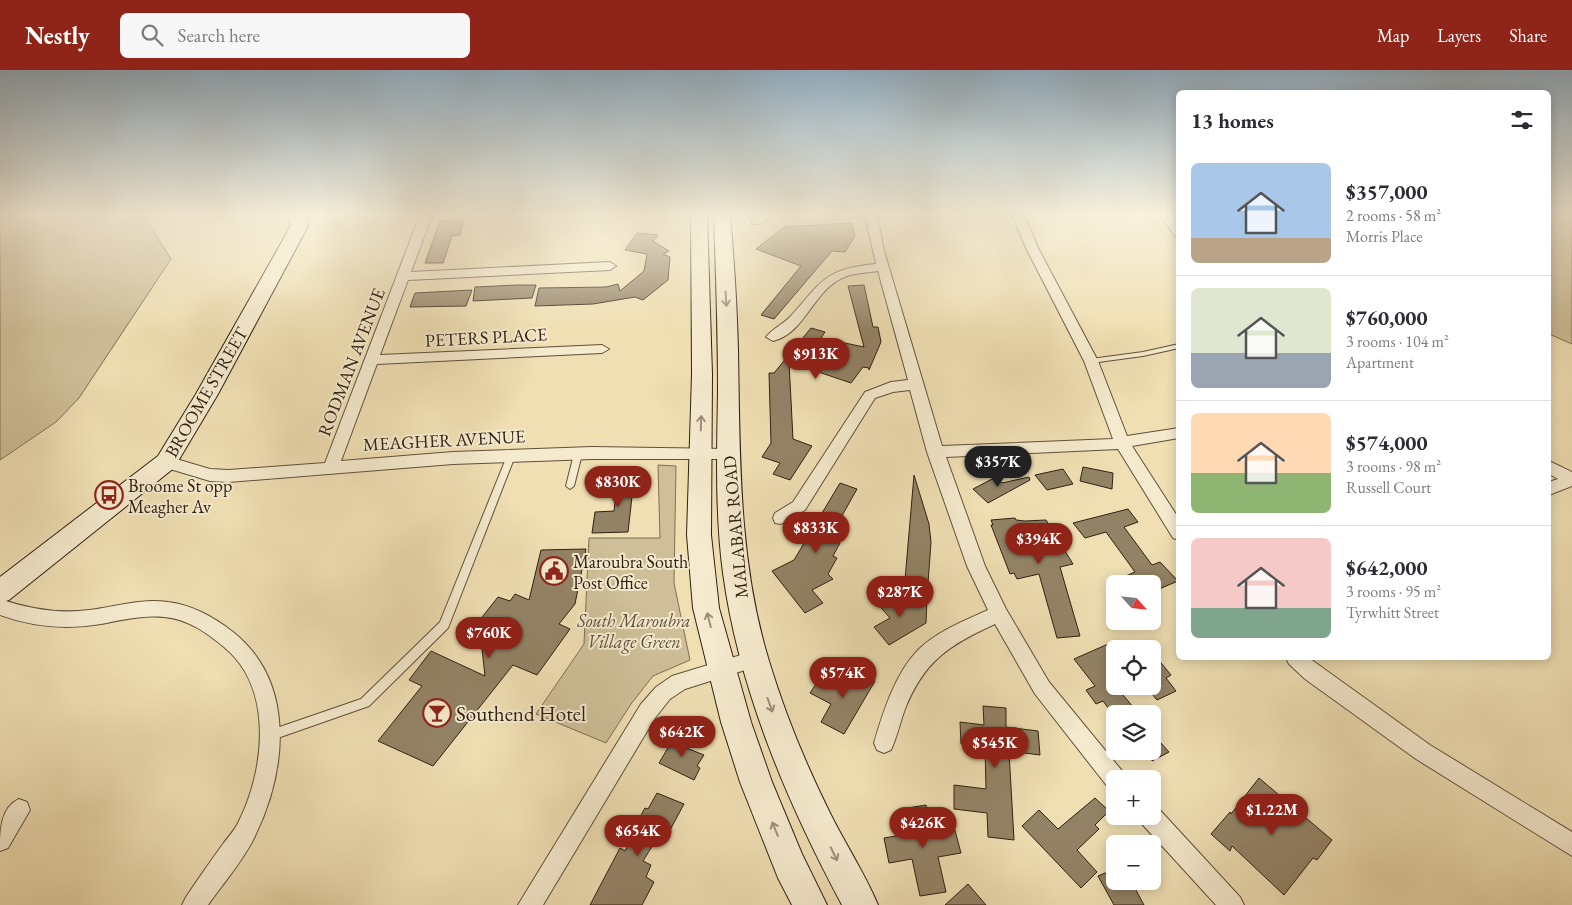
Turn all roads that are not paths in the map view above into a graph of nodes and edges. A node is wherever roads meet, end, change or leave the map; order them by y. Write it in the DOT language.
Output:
graph roads {
  1 [pos="284,254"];
  2 [pos="412,254"];
  3 [pos="700,254"];
  4 [pos="724,254"];
  5 [pos="880,254"];
  6 [pos="1035,254"];
  7 [pos="610,266"];
  8 [pos="883,267"];
  9 [pos="404,276"];
  10 [pos="773,337"];
  11 [pos="1176,347"];
  12 [pos="602,350"];
  13 [pos="372,360"];
  14 [pos="1091,361"];
  15 [pos="916,384"];
  16 [pos="1176,433"];
  17 [pos="1122,442"];
  18 [pos="936,452"];
  19 [pos="578,454"];
  20 [pos="699,454"];
  21 [pos="728,455"];
  22 [pos="511,456"];
  23 [pos="166,462"];
  24 [pos="331,467"];
  25 [pos="1551,468"];
  26 [pos="1572,479"];
  27 [pos="570,486"];
  28 [pos="1551,488"];
  29 [pos="781,518"];
  30 [pos="1176,529"];
  31 [pos="0,592"];
  32 [pos="0,607"];
  33 [pos="999,614"];
  34 [pos="754,659"];
  35 [pos="1298,660"];
  36 [pos="721,667"];
  37 [pos="272,735"];
  38 [pos="884,743"];
  39 [pos="1108,770"];
  40 [pos="19,810"];
  41 [pos="1158,825"];
  42 [pos="0,840"];
  43 [pos="1572,845"];
  44 [pos="194,905"];
  45 [pos="530,905"];
  46 [pos="810,905"];
  47 [pos="861,905"];
  48 [pos="1232,905"];
  1 -- 23 [label="main road, BROOME STREET"];
  2 -- 9 [label="street, RODMAN AVENUE"];
  20 -- 3 [label="main road, MALABAR ROAD, one-way"];
  4 -- 21 [label="main road, MALABAR ROAD, one-way"];
  5 -- 8 [label="street"];
  6 -- 14 [label="street"];
  7 -- 9 [label="street"];
  8 -- 10 [label="street"];
  8 -- 15 [label="street"];
  9 -- 13 [label="street, RODMAN AVENUE"];
  11 -- 14 [label="lane"];
  12 -- 13 [label="street, PETERS PLACE"];
  13 -- 24 [label="street, RODMAN AVENUE"];
  14 -- 17 [label="street"];
  15 -- 18 [label="street"];
  15 -- 29 [label="street"];
  16 -- 17 [label="street"];
  17 -- 18 [label="street"];
  17 -- 30 [label="street"];
  18 -- 33 [label="street"];
  19 -- 20 [label="street, MEAGHER AVENUE"];
  19 -- 22 [label="street, MEAGHER AVENUE"];
  19 -- 27 [label="lane"];
  20 -- 21 [label="street, MEAGHER AVENUE"];
  36 -- 20 [label="main road, MALABAR ROAD, one-way"];
  21 -- 34 [label="main road, MALABAR ROAD"];
  22 -- 24 [label="street, MEAGHER AVENUE"];
  22 -- 37 [label="lane"];
  23 -- 24 [label="street, MEAGHER AVENUE"];
  23 -- 31 [label="main road, BROOME STREET"];
  25 -- 26 [label="street"];
  26 -- 28 [label="street"];
  32 -- 37 [label="street"];
  33 -- 38 [label="street"];
  33 -- 39 [label="street"];
  34 -- 36 [label="street"];
  34 -- 47 [label="main road, MALABAR ROAD, one-way"];
  35 -- 43 [label="street"];
  36 -- 45 [label="street"];
  46 -- 36 [label="main road, MALABAR ROAD, one-way"];
  37 -- 44 [label="street"];
  40 -- 42 [label="street"];
  41 -- 48 [label="street"];
}
